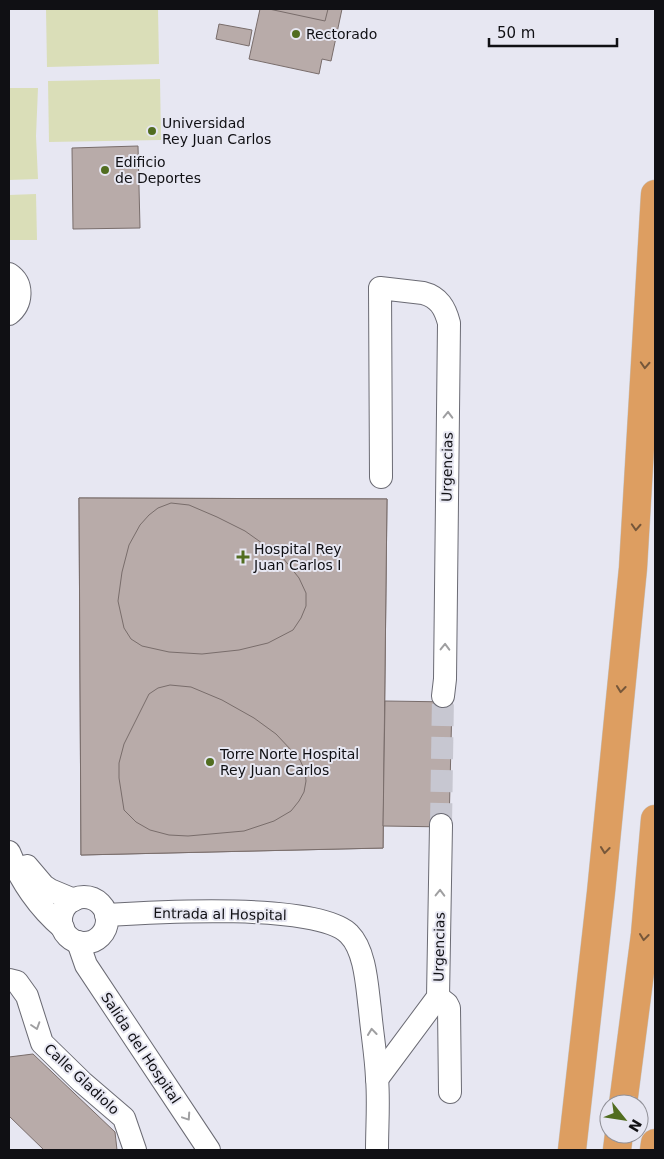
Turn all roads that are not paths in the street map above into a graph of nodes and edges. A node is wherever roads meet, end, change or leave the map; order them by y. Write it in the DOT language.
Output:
graph roads {
  1 [pos="655,194"];
  2 [pos="9,274"];
  3 [pos="9,314"];
  4 [pos="381,477"];
  5 [pos="443,696"];
  6 [pos="655,819"];
  7 [pos="441,825"];
  8 [pos="9,846"];
  9 [pos="9,852"];
  10 [pos="74,900"];
  11 [pos="106,915"];
  12 [pos="71,935"];
  13 [pos="13,981"];
  14 [pos="438,997"];
  15 [pos="377,1079"];
  16 [pos="450,1092"];
  17 [pos="624,1094"];
  18 [pos="655,1143"];
  19 [pos="136,1150"];
  20 [pos="208,1150"];
  21 [pos="377,1150"];
  22 [pos="572,1150"];
  23 [pos="654,1150"];
  1 -- 22 [label="highway, one-way"];
  2 -- 3 [label="street"];
  5 -- 4 [label="street, Urgencias, one-way"];
  6 -- 17 [label="highway, one-way"];
  14 -- 7 [label="street, Urgencias, one-way"];
  8 -- 10 [label="street"];
  9 -- 12 [label="street"];
  10 -- 11 [label="street"];
  10 -- 12 [label="street"];
  11 -- 12 [label="street"];
  15 -- 11 [label="street, Entrada al Hospital, one-way"];
  12 -- 20 [label="street, Salida del Hospital, one-way"];
  13 -- 19 [label="street, Calle Gladiolo, one-way"];
  14 -- 15 [label="street, Urgencias"];
  14 -- 16 [label="street"];
  15 -- 21 [label="street, Entrada al Hospital"];
  18 -- 23 [label="highway"];
}
